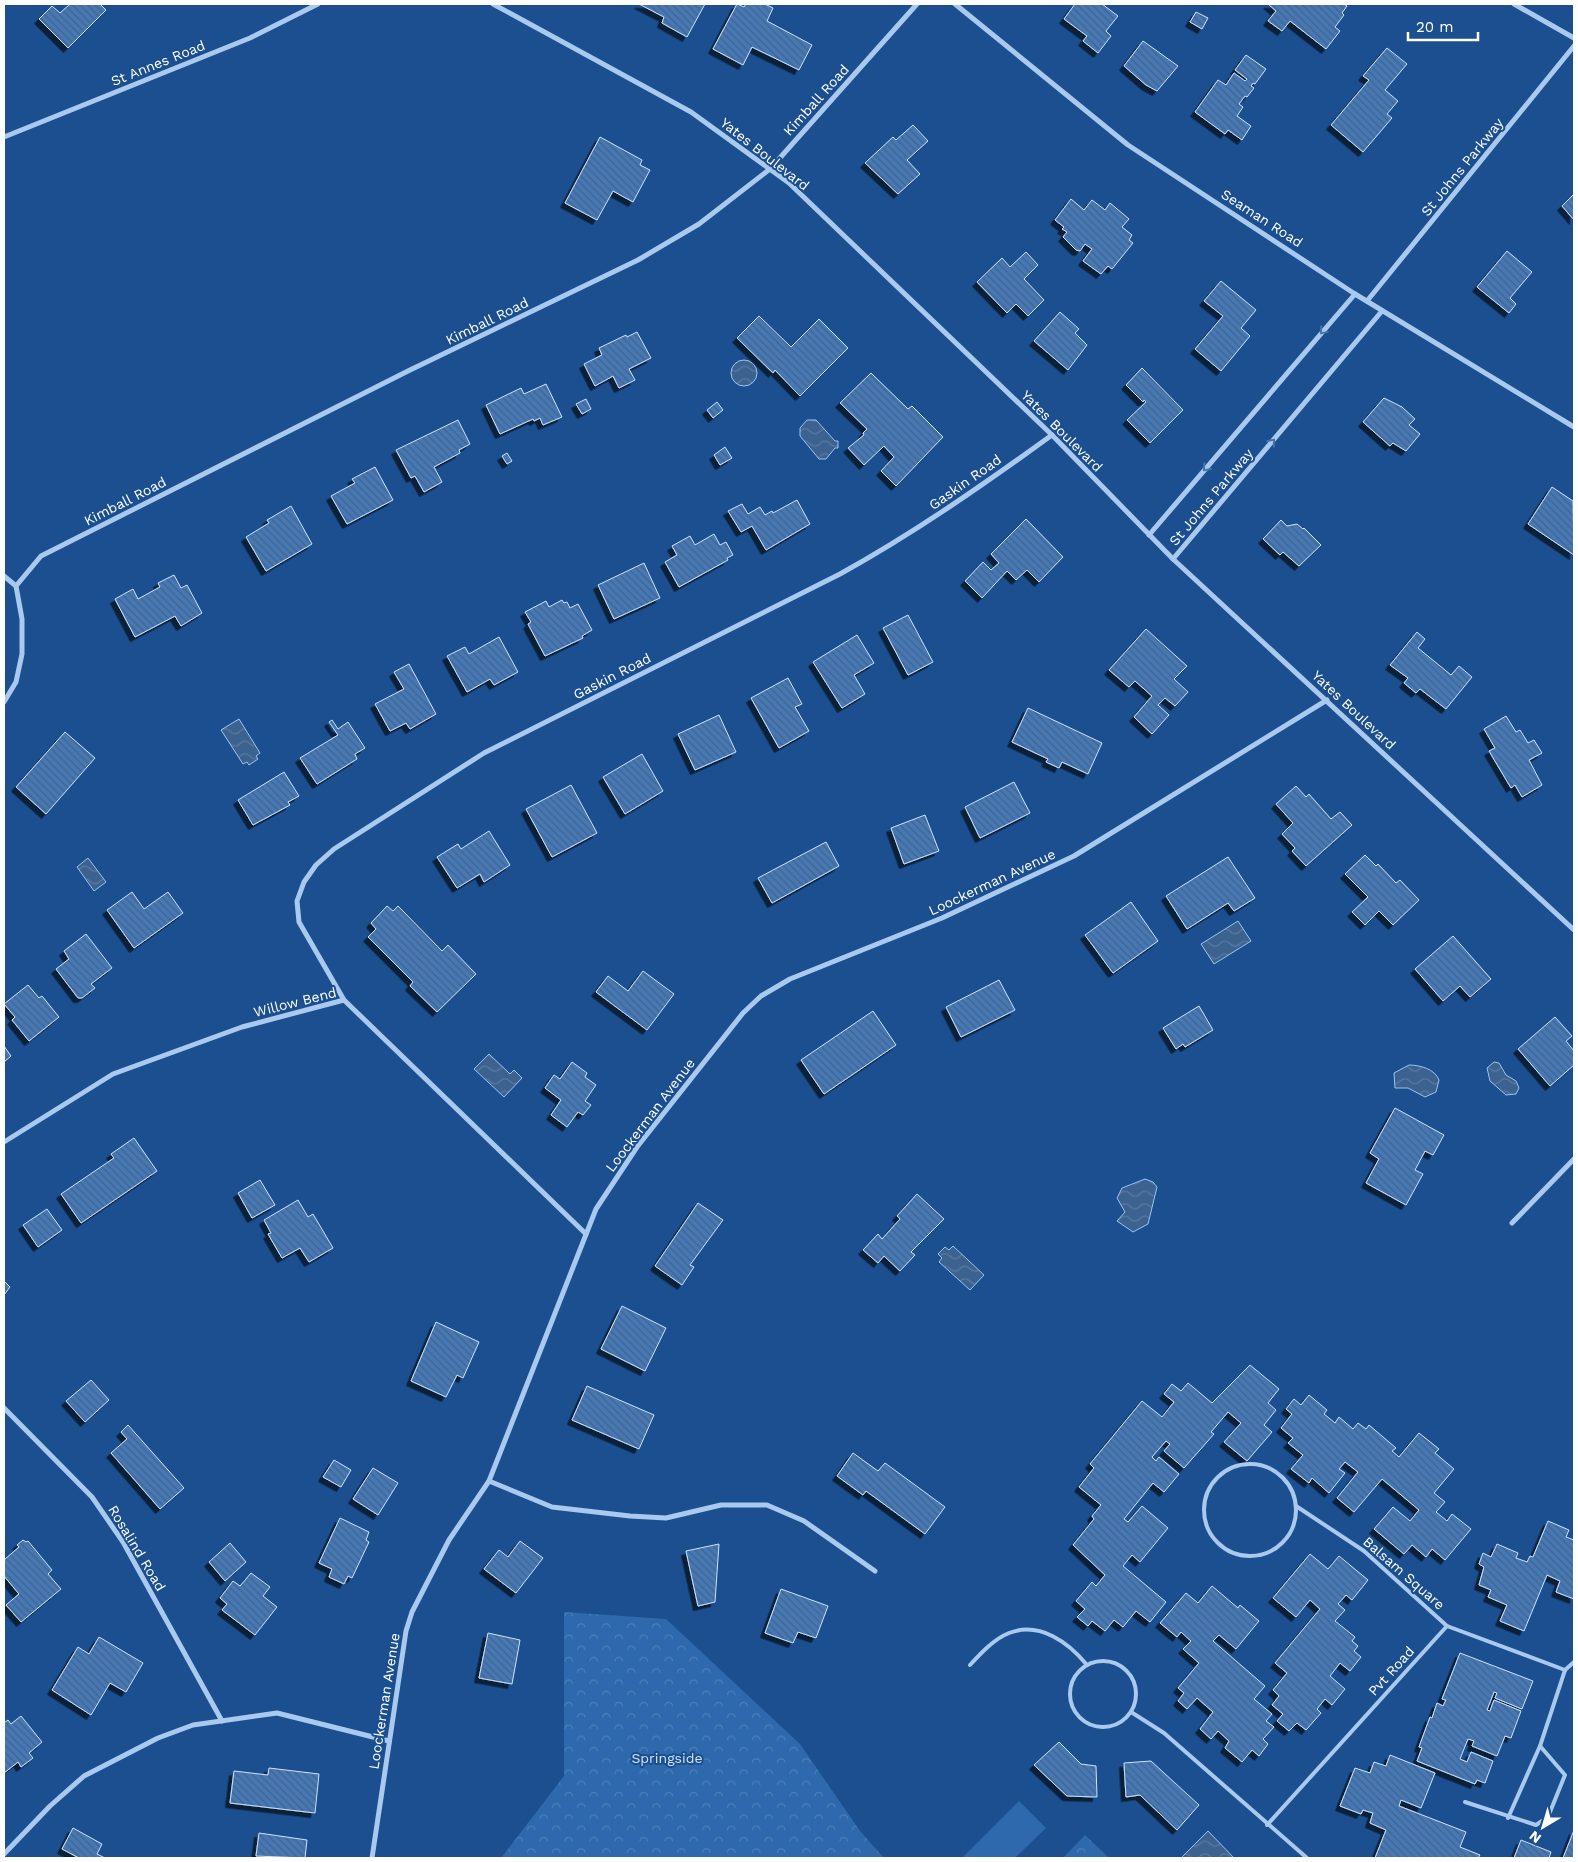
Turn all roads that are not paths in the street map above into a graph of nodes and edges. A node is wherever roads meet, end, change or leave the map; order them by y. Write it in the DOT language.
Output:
graph roads {
  1 [pos="318,4"];
  2 [pos="493,4"];
  3 [pos="916,4"];
  4 [pos="955,4"];
  5 [pos="1514,4"];
  6 [pos="1574,38"];
  7 [pos="1574,46"];
  8 [pos="4,137"];
  9 [pos="770,169"];
  10 [pos="1355,294"];
  11 [pos="1367,301"];
  12 [pos="1382,311"];
  13 [pos="1574,428"];
  14 [pos="1052,435"];
  15 [pos="1149,535"];
  16 [pos="1173,559"];
  17 [pos="4,576"];
  18 [pos="16,586"];
  19 [pos="1327,700"];
  20 [pos="4,702"];
  21 [pos="1574,930"];
  22 [pos="344,1000"];
  23 [pos="4,1142"];
  24 [pos="1574,1159"];
  25 [pos="1512,1223"];
  26 [pos="586,1234"];
  27 [pos="4,1408"];
  28 [pos="489,1481"];
  29 [pos="1296,1506"];
  30 [pos="875,1571"];
  31 [pos="1447,1626"];
  32 [pos="1574,1662"];
  33 [pos="970,1665"];
  34 [pos="1087,1665"];
  35 [pos="1565,1670"];
  36 [pos="1131,1712"];
  37 [pos="222,1721"];
  38 [pos="389,1741"];
  39 [pos="1540,1746"];
  40 [pos="1465,1802"];
  41 [pos="1508,1818"];
  42 [pos="1267,1825"];
  43 [pos="4,1854"];
  44 [pos="372,1858"];
  45 [pos="1306,1858"];
  1 -- 8 [label="street, St Annes Road"];
  2 -- 9 [label="street, Yates Boulevard"];
  3 -- 9 [label="street, Kimball Road"];
  4 -- 10 [label="street, Seaman Road"];
  5 -- 6 [label="street"];
  7 -- 11 [label="street, St Johns Parkway"];
  9 -- 14 [label="street, Yates Boulevard"];
  9 -- 18 [label="street, Kimball Road"];
  10 -- 11 [label="street, Seaman Road"];
  10 -- 15 [label="street, St Johns Parkway, one-way"];
  11 -- 12 [label="street, Seaman Road"];
  12 -- 13 [label="street, Seaman Road"];
  16 -- 12 [label="street, St Johns Parkway, one-way"];
  14 -- 15 [label="street, Yates Boulevard"];
  14 -- 22 [label="street, Gaskin Road"];
  15 -- 16 [label="street, Yates Boulevard"];
  16 -- 19 [label="street, Yates Boulevard"];
  17 -- 18 [label="street"];
  18 -- 20 [label="street"];
  19 -- 21 [label="street, Yates Boulevard"];
  19 -- 26 [label="street, Loockerman Avenue"];
  22 -- 23 [label="street, Willow Bend"];
  22 -- 26 [label="street, Willow Bend"];
  24 -- 25 [label="street"];
  26 -- 28 [label="street, Loockerman Avenue"];
  27 -- 37 [label="street, Rosalind Road"];
  28 -- 30 [label="street"];
  28 -- 38 [label="street, Loockerman Avenue"];
  29 -- 29 [label="lane"];
  29 -- 31 [label="lane, Balsam Square"];
  31 -- 35 [label="lane"];
  31 -- 42 [label="lane, Pvt Road"];
  32 -- 35 [label="lane"];
  33 -- 34 [label="lane"];
  34 -- 36 [label="lane"];
  34 -- 36 [label="lane"];
  35 -- 39 [label="lane"];
  36 -- 42 [label="lane"];
  37 -- 38 [label="street"];
  37 -- 43 [label="street"];
  38 -- 44 [label="street, Loockerman Avenue"];
  39 -- 41 [label="lane"];
  39 -- 41 [label="lane"];
  40 -- 41 [label="lane"];
  42 -- 45 [label="lane"];
}
